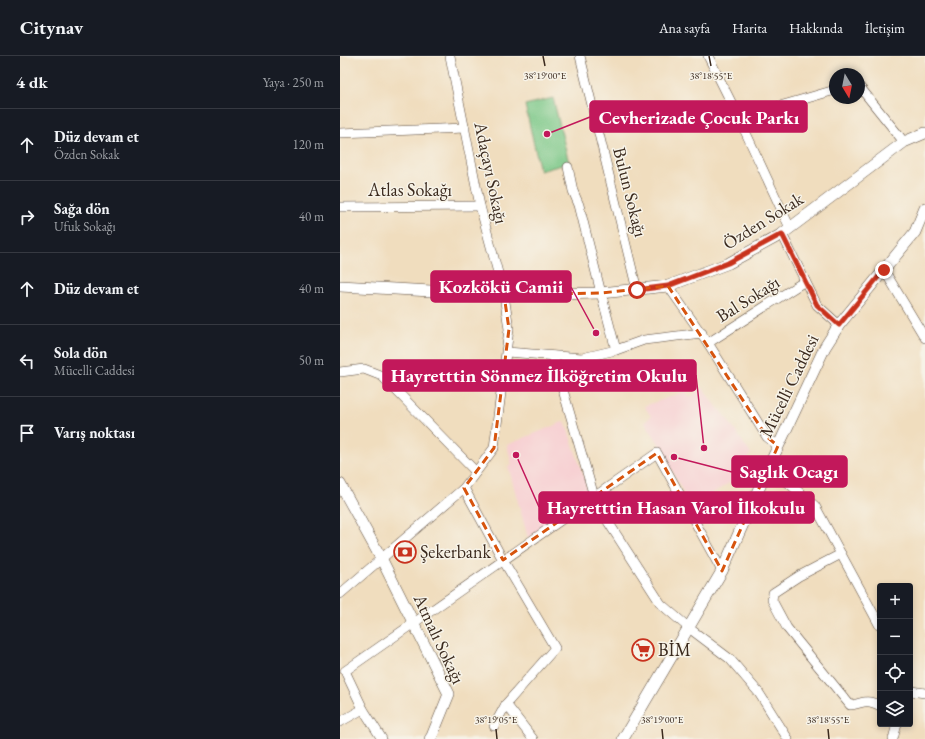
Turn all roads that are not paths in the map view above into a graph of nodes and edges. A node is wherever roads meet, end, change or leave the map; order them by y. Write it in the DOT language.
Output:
graph roads {
  1 [pos="450,56"];
  2 [pos="580,56"];
  3 [pos="708,56"];
  4 [pos="829,92"];
  5 [pos="865,93"];
  6 [pos="739,118"];
  7 [pos="465,128"];
  8 [pos="340,133"];
  9 [pos="925,133"];
  10 [pos="904,142"];
  11 [pos="568,167"];
  12 [pos="480,206"];
  13 [pos="340,207"];
  14 [pos="925,208"];
  15 [pos="786,231"];
  16 [pos="884,270"];
  17 [pos="805,281"];
  18 [pos="340,286"];
  19 [pos="668,286"];
  20 [pos="637,290"];
  21 [pos="601,293"];
  22 [pos="504,295"];
  23 [pos="839,325"];
  24 [pos="702,333"];
  25 [pos="925,338"];
  26 [pos="708,343"];
  27 [pos="616,350"];
  28 [pos="507,352"];
  29 [pos="553,356"];
  30 [pos="340,372"];
  31 [pos="778,446"];
  32 [pos="769,466"];
  33 [pos="476,472"];
  34 [pos="340,484"];
  35 [pos="464,488"];
  36 [pos="594,495"];
  37 [pos="841,554"];
  38 [pos="381,558"];
  39 [pos="503,560"];
  40 [pos="722,571"];
  41 [pos="340,594"];
  42 [pos="877,620"];
  43 [pos="413,622"];
  44 [pos="689,628"];
  45 [pos="913,691"];
  46 [pos="925,693"];
  47 [pos="506,704"];
  48 [pos="877,704"];
  49 [pos="363,709"];
  50 [pos="340,722"];
  51 [pos="494,726"];
  52 [pos="896,727"];
  53 [pos="432,738"];
  54 [pos="785,738"];
  55 [pos="382,739"];
  56 [pos="533,739"];
  57 [pos="623,739"];
  58 [pos="893,739"];
  1 -- 7 [label="street, Adaçayı Sokağı"];
  2 -- 20 [label="street, Bulun Sokağı"];
  3 -- 6 [label="street"];
  4 -- 6 [label="street"];
  5 -- 10 [label="street"];
  6 -- 15 [label="street"];
  7 -- 8 [label="street"];
  7 -- 12 [label="street, Adaçayı Sokağı"];
  9 -- 10 [label="main road, Özden Sokak"];
  10 -- 15 [label="main road, Özden Sokak"];
  11 -- 21 [label="street"];
  12 -- 13 [label="street, Atlas Sokağı"];
  12 -- 22 [label="street, Adaçayı Sokağı"];
  14 -- 16 [label="main road, Mücelli Caddesi"];
  15 -- 17 [label="street"];
  15 -- 19 [label="main road, Özden Sokak"];
  16 -- 23 [label="main road, Mücelli Caddesi"];
  16 -- 25 [label="street"];
  17 -- 23 [label="street"];
  17 -- 26 [label="street, Bal Sokağı"];
  18 -- 22 [label="main road, Özden Sokak"];
  19 -- 20 [label="main road, Özden Sokak"];
  19 -- 24 [label="street"];
  20 -- 21 [label="main road, Özden Sokak"];
  21 -- 22 [label="main road, Özden Sokak"];
  21 -- 27 [label="street"];
  22 -- 28 [label="street, Adaçayı Sokağı"];
  23 -- 31 [label="main road, Mücelli Caddesi"];
  24 -- 26 [label="street"];
  24 -- 27 [label="street"];
  26 -- 31 [label="street"];
  27 -- 29 [label="street"];
  28 -- 29 [label="street"];
  28 -- 33 [label="street, Adaçayı Sokağı"];
  29 -- 36 [label="street"];
  30 -- 33 [label="street"];
  31 -- 32 [label="main road, Mücelli Caddesi"];
  32 -- 37 [label="street"];
  32 -- 40 [label="main road, Mücelli Caddesi"];
  33 -- 35 [label="street, Adaçayı Sokağı"];
  34 -- 38 [label="main road, Atmalı Sokağı"];
  35 -- 38 [label="street, Adaçayı Sokağı"];
  35 -- 39 [label="street"];
  36 -- 39 [label="street"];
  36 -- 40 [label="street"];
  36 -- 44 [label="street"];
  37 -- 42 [label="street"];
  37 -- 48 [label="street"];
  38 -- 41 [label="street, Adaçayı Sokağı"];
  38 -- 43 [label="main road, Atmalı Sokağı"];
  39 -- 43 [label="street"];
  39 -- 47 [label="street"];
  40 -- 44 [label="main road, Mücelli Caddesi"];
  43 -- 49 [label="street"];
  43 -- 53 [label="main road, Atmalı Sokağı"];
  44 -- 54 [label="street"];
  44 -- 57 [label="main road, Mücelli Caddesi"];
  45 -- 46 [label="street"];
  47 -- 51 [label="street"];
  47 -- 56 [label="street"];
  49 -- 50 [label="street"];
  49 -- 55 [label="street"];
  52 -- 58 [label="street"];
}
